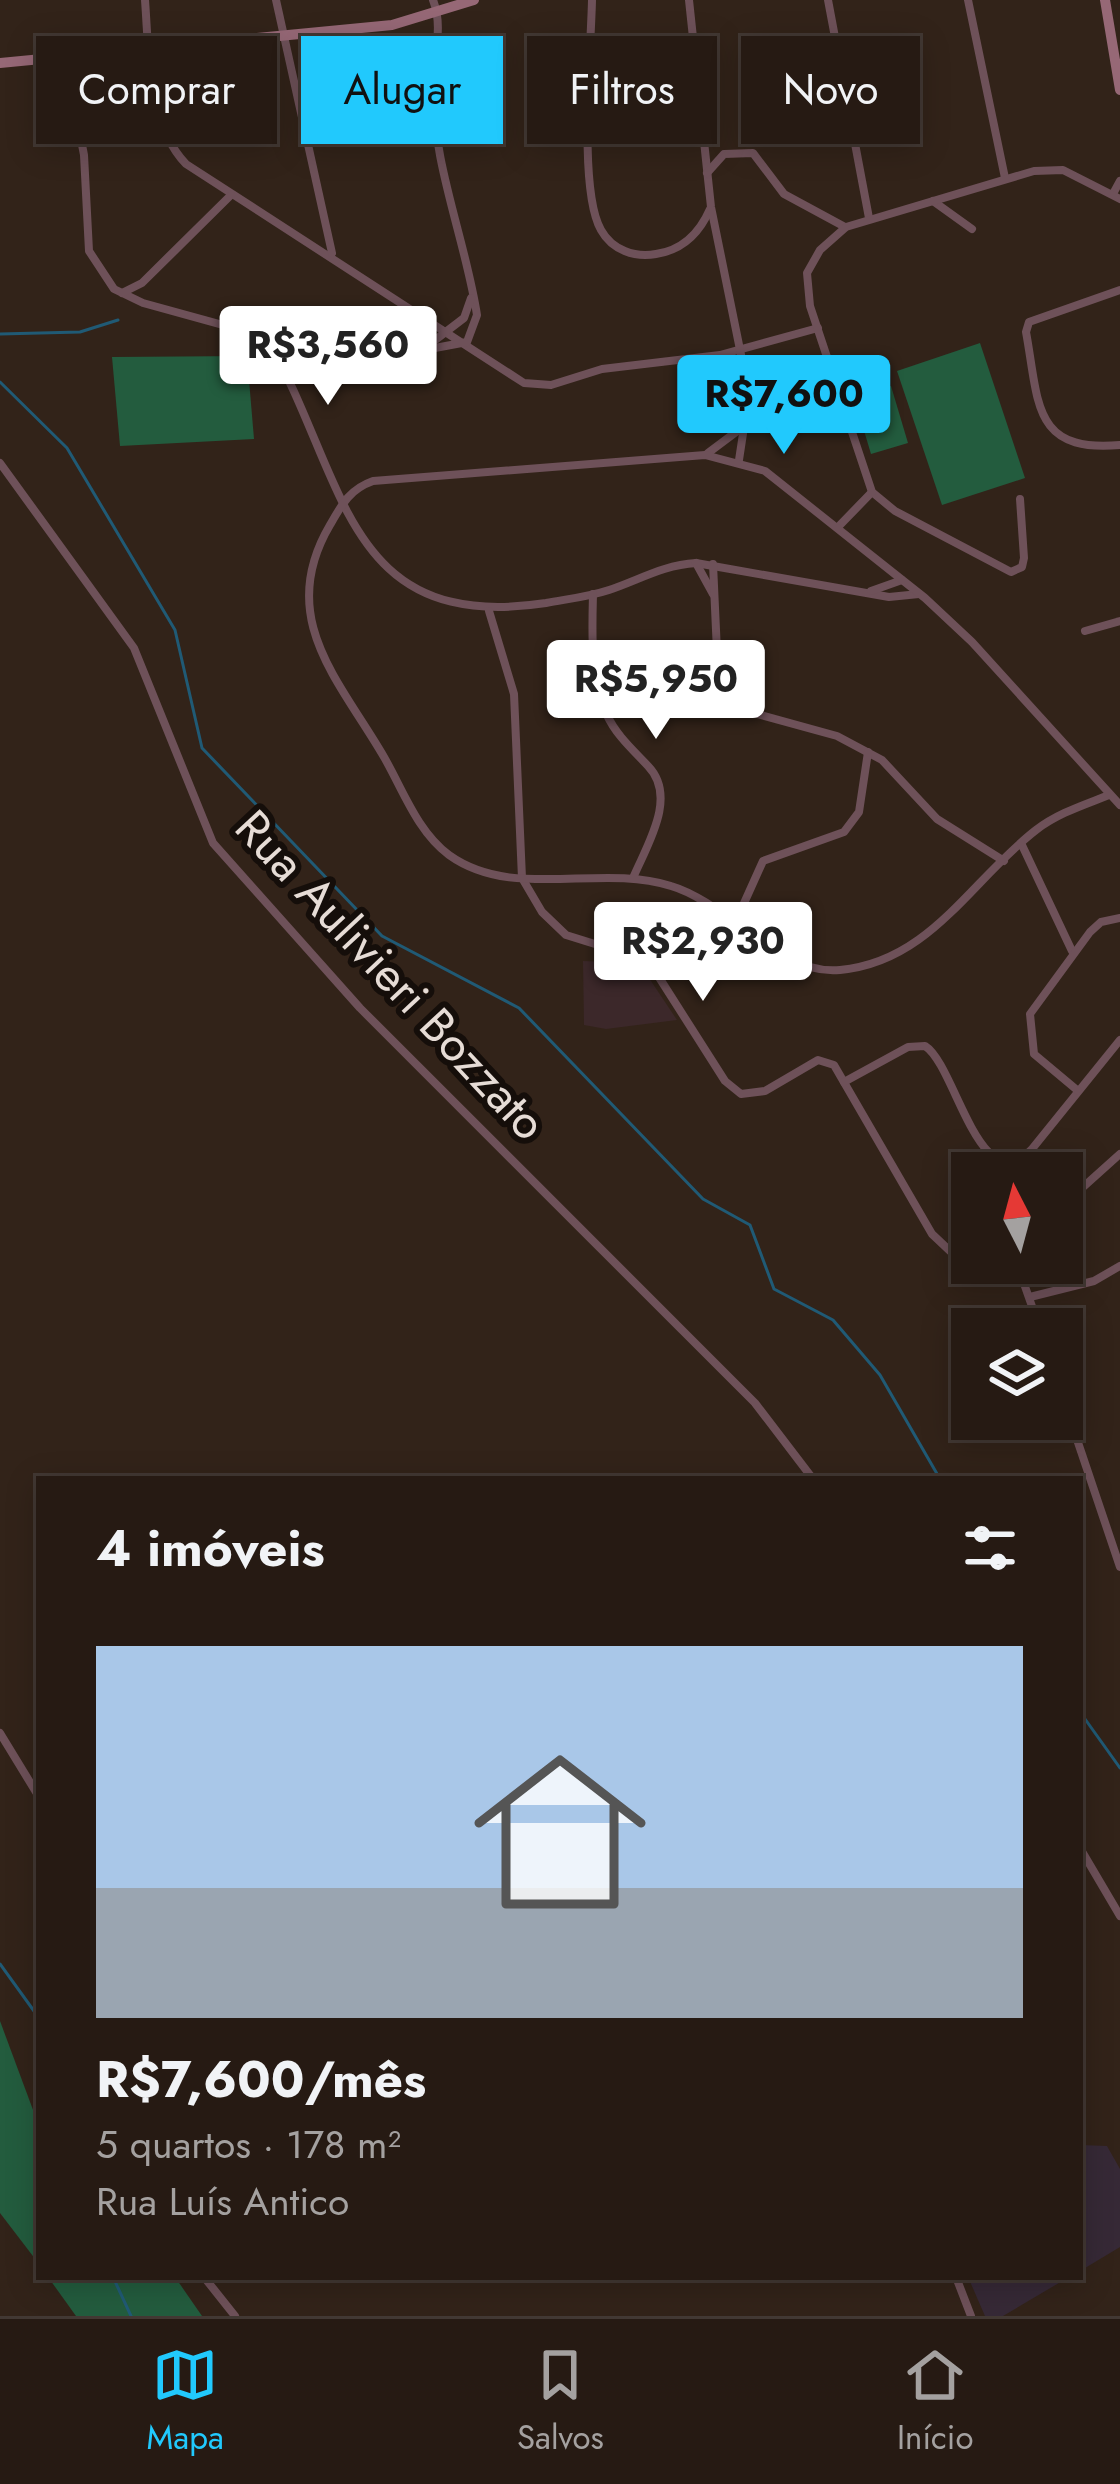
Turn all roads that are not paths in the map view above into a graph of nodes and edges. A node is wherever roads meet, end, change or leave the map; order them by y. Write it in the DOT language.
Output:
graph roads {
  1 [pos="145,0"];
  2 [pos="276,0"];
  3 [pos="433,0"];
  4 [pos="474,0"];
  5 [pos="592,0"];
  6 [pos="689,0"];
  7 [pos="828,0"];
  8 [pos="968,0"];
  9 [pos="1105,1"];
  10 [pos="438,14"];
  11 [pos="1120,18"];
  12 [pos="147,36"];
  13 [pos="286,37"];
  14 [pos="277,38"];
  15 [pos="1115,43"];
  16 [pos="36,58"];
  17 [pos="2,60"];
  18 [pos="1119,85"];
  19 [pos="82,144"];
  20 [pos="173,144"];
  21 [pos="707,173"];
  22 [pos="1005,178"];
  23 [pos="1120,181"];
  24 [pos="232,195"];
  25 [pos="1117,195"];
  26 [pos="932,200"];
  27 [pos="710,207"];
  28 [pos="869,218"];
  29 [pos="846,227"];
  30 [pos="972,230"];
  31 [pos="332,255"];
  32 [pos="142,283"];
  33 [pos="1120,290"];
  34 [pos="472,291"];
  35 [pos="121,294"];
  36 [pos="150,305"];
  37 [pos="818,328"];
  38 [pos="449,331"];
  39 [pos="266,338"];
  40 [pos="467,342"];
  41 [pos="422,350"];
  42 [pos="742,351"];
  43 [pos="745,425"];
  44 [pos="1120,446"];
  45 [pos="705,455"];
  46 [pos="739,460"];
  47 [pos="0,463"];
  48 [pos="872,492"];
  49 [pos="1020,499"];
  50 [pos="344,501"];
  51 [pos="839,526"];
  52 [pos="696,563"];
  53 [pos="713,564"];
  54 [pos="902,579"];
  55 [pos="863,593"];
  56 [pos="920,593"];
  57 [pos="592,594"];
  58 [pos="714,595"];
  59 [pos="489,610"];
  60 [pos="1120,621"];
  61 [pos="1085,632"];
  62 [pos="868,752"];
  63 [pos="1109,795"];
  64 [pos="1120,805"];
  65 [pos="1021,843"];
  66 [pos="1004,861"];
  67 [pos="522,878"];
  68 [pos="633,878"];
  69 [pos="1120,918"];
  70 [pos="736,921"];
  71 [pos="1072,951"];
  72 [pos="1120,1040"];
  73 [pos="844,1082"];
  74 [pos="1077,1090"];
  75 [pos="1120,1154"];
  76 [pos="1083,1187"];
  77 [pos="951,1251"];
  78 [pos="1119,1272"];
  79 [pos="1023,1284"];
  80 [pos="1030,1297"];
  81 [pos="1033,1308"];
  82 [pos="1077,1440"];
  83 [pos="811,1476"];
  84 [pos="1120,1567"];
  85 [pos="0,1733"];
  86 [pos="36,1792"];
  87 [pos="1083,1853"];
  88 [pos="1120,1916"];
  89 [pos="206,2280"];
  90 [pos="957,2280"];
  91 [pos="235,2316"];
  92 [pos="970,2316"];
  1 -- 12 [label="street"];
  2 -- 13 [label="street"];
  3 -- 10 [label="street"];
  4 -- 10 [label="street"];
  5 -- 27 [label="street"];
  6 -- 21 [label="street"];
  7 -- 28 [label="street"];
  8 -- 22 [label="street"];
  9 -- 11 [label="street"];
  9 -- 15 [label="street"];
  10 -- 13 [label="street"];
  10 -- 34 [label="street"];
  13 -- 14 [label="street"];
  13 -- 31 [label="street"];
  15 -- 18 [label="street"];
  16 -- 17 [label="street"];
  19 -- 35 [label="street"];
  20 -- 24 [label="street"];
  21 -- 27 [label="street"];
  21 -- 29 [label="street"];
  22 -- 25 [label="street"];
  22 -- 26 [label="street"];
  23 -- 25 [label="street"];
  24 -- 31 [label="street"];
  24 -- 32 [label="street"];
  26 -- 28 [label="street"];
  26 -- 30 [label="street"];
  27 -- 42 [label="street"];
  28 -- 29 [label="street"];
  29 -- 37 [label="street"];
  31 -- 38 [label="street"];
  32 -- 35 [label="street"];
  32 -- 36 [label="street"];
  33 -- 44 [label="street"];
  34 -- 38 [label="street"];
  34 -- 40 [label="street"];
  35 -- 36 [label="street"];
  36 -- 39 [label="street"];
  37 -- 42 [label="street"];
  37 -- 48 [label="street"];
  38 -- 40 [label="street"];
  38 -- 41 [label="street"];
  39 -- 41 [label="street"];
  39 -- 50 [label="street"];
  40 -- 41 [label="street"];
  40 -- 42 [label="street"];
  42 -- 43 [label="street"];
  43 -- 45 [label="street"];
  43 -- 46 [label="street"];
  45 -- 46 [label="street"];
  45 -- 50 [label="street"];
  46 -- 51 [label="street"];
  47 -- 83 [label="street, Rua Aulivieri Bozzato"];
  48 -- 49 [label="street"];
  48 -- 51 [label="street"];
  50 -- 59 [label="street"];
  50 -- 67 [label="street"];
  51 -- 54 [label="street"];
  52 -- 53 [label="street"];
  52 -- 57 [label="street"];
  52 -- 58 [label="street"];
  53 -- 55 [label="street"];
  53 -- 58 [label="street"];
  54 -- 55 [label="street"];
  54 -- 56 [label="street"];
  55 -- 56 [label="street"];
  56 -- 63 [label="street"];
  57 -- 59 [label="street"];
  57 -- 68 [label="street"];
  58 -- 62 [label="street"];
  59 -- 67 [label="street"];
  60 -- 61 [label="street"];
  62 -- 66 [label="street"];
  62 -- 70 [label="street"];
  63 -- 64 [label="street"];
  63 -- 65 [label="street"];
  65 -- 66 [label="street"];
  65 -- 71 [label="street"];
  66 -- 70 [label="street"];
  67 -- 68 [label="street"];
  67 -- 73 [label="street"];
  68 -- 70 [label="street"];
  69 -- 71 [label="street"];
  71 -- 74 [label="street"];
  72 -- 74 [label="street"];
  73 -- 74 [label="street"];
  73 -- 77 [label="street"];
  75 -- 76 [label="street"];
  78 -- 80 [label="street"];
  79 -- 80 [label="street"];
  80 -- 81 [label="street"];
  82 -- 84 [label="street"];
  85 -- 86 [label="street"];
  87 -- 88 [label="street"];
  89 -- 91 [label="street"];
  90 -- 92 [label="street"];
}
